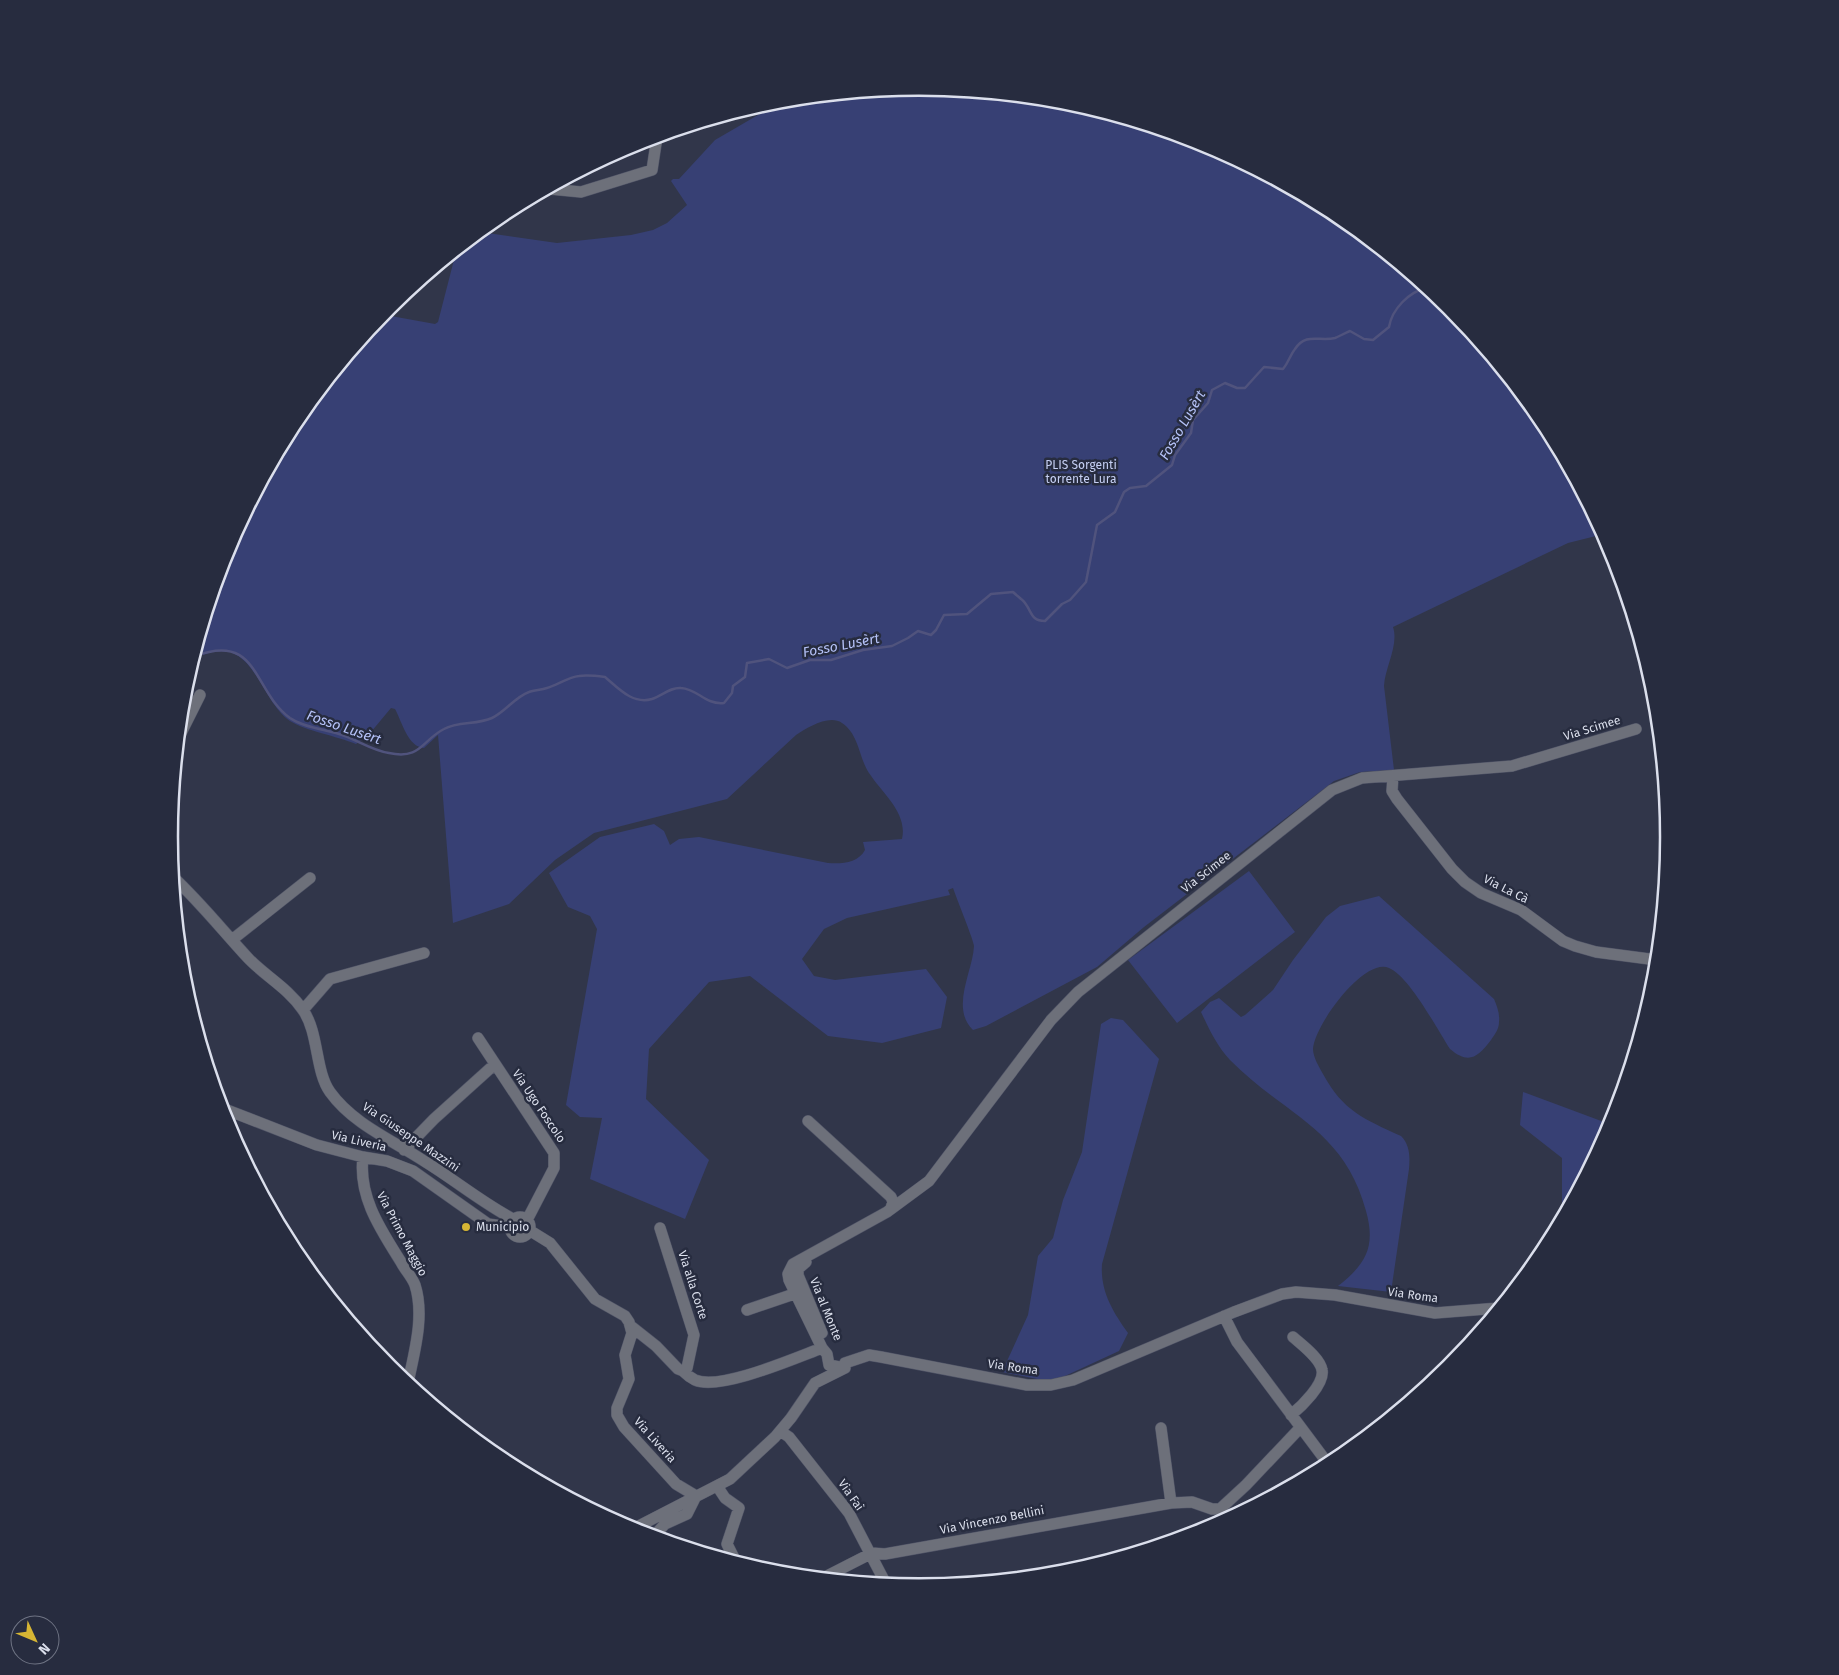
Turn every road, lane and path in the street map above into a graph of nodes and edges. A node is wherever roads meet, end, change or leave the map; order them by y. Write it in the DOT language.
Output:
graph roads {
  1 [pos="656,146"];
  2 [pos="560,190"];
  3 [pos="200,695"];
  4 [pos="188,720"];
  5 [pos="1636,729"];
  6 [pos="1394,776"];
  7 [pos="310,878"];
  8 [pos="180,884"];
  9 [pos="233,939"];
  10 [pos="424,953"];
  11 [pos="1650,959"];
  12 [pos="303,1010"];
  13 [pos="478,1038"];
  14 [pos="495,1064"];
  15 [pos="231,1112"];
  16 [pos="808,1121"];
  17 [pos="404,1150"];
  18 [pos="363,1158"];
  19 [pos="891,1208"];
  20 [pos="511,1223"];
  21 [pos="528,1225"];
  22 [pos="660,1228"];
  23 [pos="794,1272"];
  24 [pos="794,1294"];
  25 [pos="1491,1309"];
  26 [pos="747,1310"];
  27 [pos="1224,1316"];
  28 [pos="632,1328"];
  29 [pos="1293,1337"];
  30 [pos="822,1348"];
  31 [pos="845,1368"];
  32 [pos="682,1371"];
  33 [pos="409,1375"];
  34 [pos="1291,1415"];
  35 [pos="1161,1428"];
  36 [pos="1300,1428"];
  37 [pos="780,1431"];
  38 [pos="1324,1458"];
  39 [pos="717,1486"];
  40 [pos="696,1496"];
  41 [pos="1177,1503"];
  42 [pos="642,1524"];
  43 [pos="658,1530"];
  44 [pos="872,1553"];
  45 [pos="732,1554"];
  46 [pos="833,1573"];
  47 [pos="883,1577"];
  1 -- 2 [label="street"];
  3 -- 4 [label="street"];
  5 -- 6 [label="street, Via Scimee"];
  6 -- 11 [label="street, Via La Cà"];
  6 -- 19 [label="street, Via Scimee"];
  7 -- 9 [label="street"];
  8 -- 9 [label="street, Via Giuseppe Mazzini"];
  9 -- 12 [label="street, Via Giuseppe Mazzini"];
  10 -- 12 [label="street"];
  12 -- 17 [label="street, Via Giuseppe Mazzini"];
  13 -- 14 [label="street, Via Ugo Foscolo"];
  14 -- 17 [label="street"];
  14 -- 21 [label="street, Via Ugo Foscolo"];
  15 -- 18 [label="street, Via Liveria"];
  16 -- 19 [label="street"];
  17 -- 20 [label="street, Via Giuseppe Mazzini"];
  18 -- 20 [label="street, Via Liveria"];
  18 -- 33 [label="street, Via Primo Maggio"];
  19 -- 23 [label="street, Via al Monte"];
  20 -- 21 [label="street"];
  20 -- 21 [label="street"];
  21 -- 28 [label="street"];
  22 -- 32 [label="street, Via alla Corte"];
  23 -- 24 [label="street, Via al Monte"];
  23 -- 31 [label="street, Via al Monte"];
  24 -- 26 [label="street, Via al Monte"];
  24 -- 30 [label="street, Via al Monte"];
  25 -- 27 [label="street, Via Roma"];
  27 -- 31 [label="street, Via Roma"];
  27 -- 34 [label="street"];
  28 -- 32 [label="street"];
  28 -- 40 [label="street, Via Liveria"];
  29 -- 34 [label="street"];
  30 -- 31 [label="street, Via al Monte"];
  30 -- 32 [label="street"];
  31 -- 37 [label="street, Via Roma"];
  34 -- 36 [label="street"];
  35 -- 41 [label="street"];
  36 -- 38 [label="street"];
  36 -- 41 [label="street, Via Vincenzo Bellini"];
  37 -- 39 [label="street, Via Roma"];
  37 -- 44 [label="street, Via Faì"];
  39 -- 40 [label="street, Via Roma"];
  39 -- 45 [label="street"];
  40 -- 42 [label="street, Via Roma"];
  40 -- 43 [label="street"];
  41 -- 44 [label="street, Via Vincenzo Bellini"];
  44 -- 46 [label="street, Via Vincenzo Bellini"];
  44 -- 47 [label="street, Via Faì"];
}
